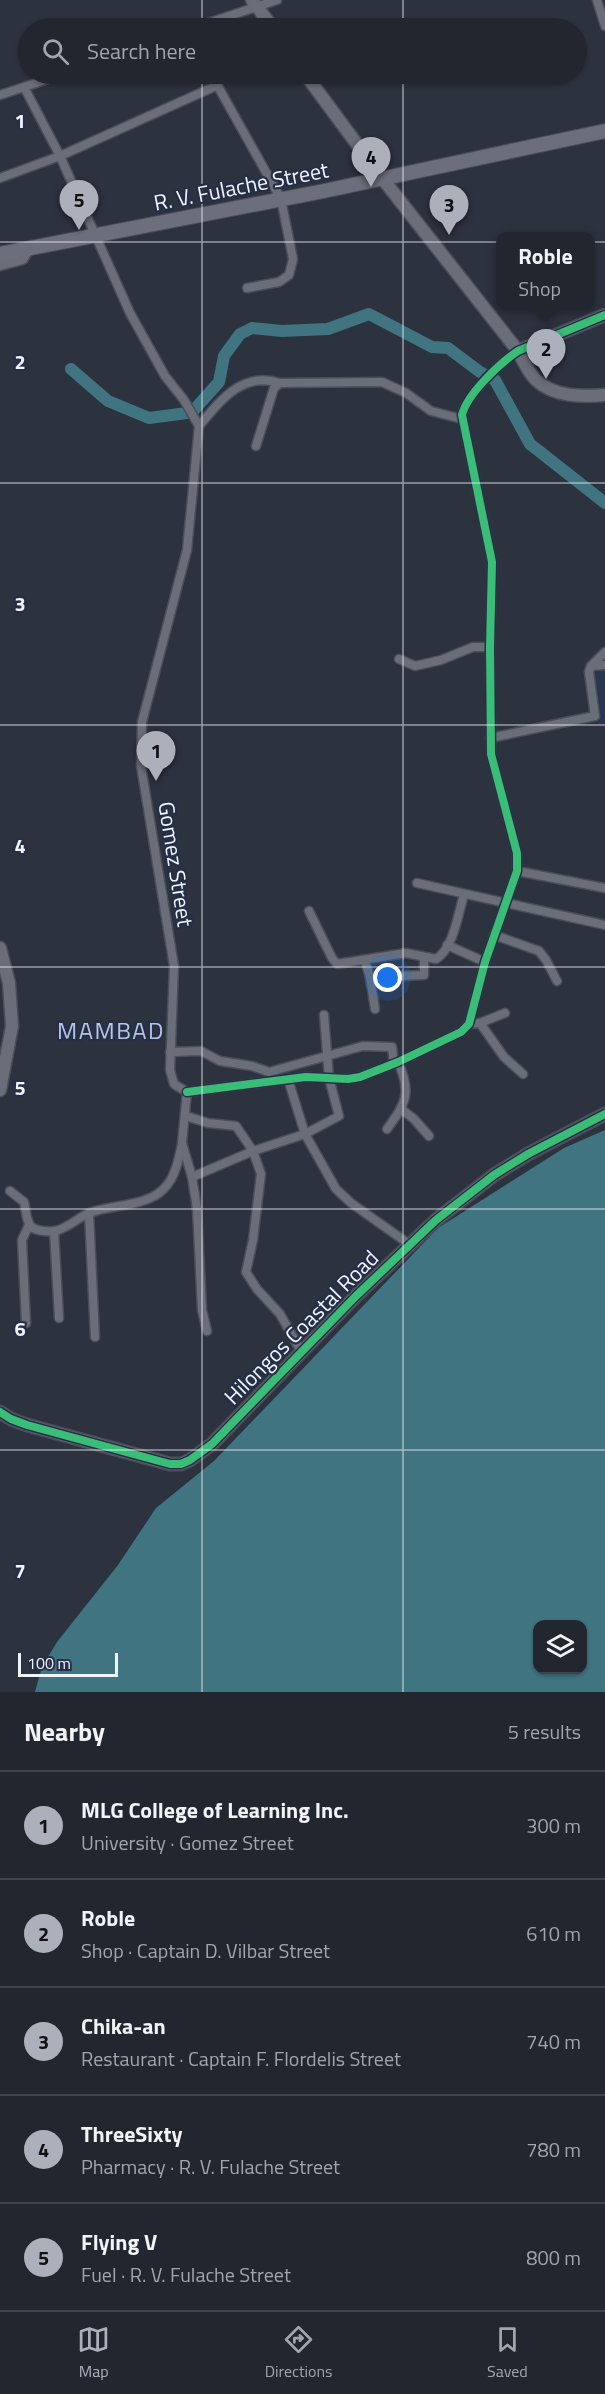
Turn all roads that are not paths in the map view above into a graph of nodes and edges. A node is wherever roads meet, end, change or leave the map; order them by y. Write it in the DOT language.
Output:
graph roads {
  1 [pos="277,0"];
  2 [pos="597,0"];
  3 [pos="254,3"];
  4 [pos="217,18"];
  5 [pos="265,18"];
  6 [pos="605,26"];
  7 [pos="33,84"];
  8 [pos="312,84"];
  9 [pos="218,85"];
  10 [pos="24,87"];
  11 [pos="0,95"];
  12 [pos="605,130"];
  13 [pos="60,156"];
  14 [pos="0,178"];
  15 [pos="382,178"];
  16 [pos="281,200"];
  17 [pos="95,235"];
  18 [pos="26,249"];
  19 [pos="0,254"];
  20 [pos="0,264"];
  21 [pos="247,288"];
  22 [pos="600,318"];
  23 [pos="518,351"];
  24 [pos="280,383"];
  25 [pos="605,395"];
  26 [pos="462,419"];
  27 [pos="199,426"];
  28 [pos="256,446"];
  29 [pos="490,647"];
  30 [pos="605,652"];
  31 [pos="399,659"];
  32 [pos="605,665"];
  33 [pos="591,666"];
  34 [pos="490,738"];
  35 [pos="517,871"];
  36 [pos="417,883"];
  37 [pos="605,888"];
  38 [pos="464,895"];
  39 [pos="507,902"];
  40 [pos="309,911"];
  41 [pos="605,925"];
  42 [pos="494,935"];
  43 [pos="447,945"];
  44 [pos="0,948"];
  45 [pos="424,957"];
  46 [pos="365,961"];
  47 [pos="485,962"];
  48 [pos="370,978"];
  49 [pos="557,981"];
  50 [pos="375,1009"];
  51 [pos="505,1013"];
  52 [pos="324,1015"];
  53 [pos="480,1023"];
  54 [pos="468,1024"];
  55 [pos="170,1052"];
  56 [pos="326,1057"];
  57 [pos="396,1063"];
  58 [pos="523,1074"];
  59 [pos="329,1077"];
  60 [pos="288,1079"];
  61 [pos="0,1090"];
  62 [pos="187,1092"];
  63 [pos="401,1109"];
  64 [pos="605,1114"];
  65 [pos="186,1116"];
  66 [pos="387,1129"];
  67 [pos="305,1134"];
  68 [pos="429,1136"];
  69 [pos="182,1143"];
  70 [pos="253,1151"];
  71 [pos="192,1177"];
  72 [pos="10,1191"];
  73 [pos="88,1213"];
  74 [pos="29,1225"];
  75 [pos="54,1232"];
  76 [pos="409,1244"];
  77 [pos="58,1318"];
  78 [pos="26,1323"];
  79 [pos="207,1331"];
  80 [pos="95,1337"];
  81 [pos="302,1353"];
  82 [pos="0,1412"];
  1 -- 3 [label="street"];
  2 -- 6 [label="street"];
  3 -- 4 [label="street"];
  3 -- 5 [label="street"];
  7 -- 10 [label="street"];
  8 -- 15 [label="street"];
  9 -- 13 [label="street"];
  9 -- 16 [label="street"];
  10 -- 11 [label="street"];
  10 -- 13 [label="street"];
  12 -- 15 [label="main road, R. V. Fulache Street"];
  13 -- 14 [label="street"];
  13 -- 17 [label="street"];
  15 -- 16 [label="main road, R. V. Fulache Street"];
  15 -- 23 [label="street"];
  16 -- 17 [label="main road, R. V. Fulache Street"];
  16 -- 21 [label="street"];
  17 -- 18 [label="main road, R. V. Fulache Street"];
  17 -- 27 [label="street"];
  18 -- 19 [label="main road, R. V. Fulache Street"];
  18 -- 20 [label="street"];
  22 -- 23 [label="street"];
  23 -- 25 [label="street"];
  23 -- 26 [label="street"];
  24 -- 26 [label="street"];
  24 -- 27 [label="street"];
  24 -- 28 [label="street"];
  26 -- 29 [label="street"];
  27 -- 55 [label="street, Gomez Street"];
  29 -- 31 [label="street"];
  29 -- 34 [label="street"];
  30 -- 33 [label="street"];
  32 -- 33 [label="street"];
  33 -- 34 [label="street"];
  34 -- 35 [label="street"];
  35 -- 37 [label="street"];
  35 -- 39 [label="street"];
  36 -- 38 [label="street"];
  38 -- 39 [label="street"];
  38 -- 43 [label="street"];
  39 -- 41 [label="street"];
  39 -- 42 [label="street"];
  40 -- 46 [label="street"];
  42 -- 47 [label="street"];
  42 -- 49 [label="street"];
  43 -- 45 [label="street"];
  43 -- 47 [label="street"];
  44 -- 61 [label="street"];
  45 -- 46 [label="street"];
  45 -- 48 [label="street"];
  46 -- 48 [label="street"];
  47 -- 54 [label="street"];
  48 -- 50 [label="street"];
  51 -- 53 [label="street"];
  52 -- 56 [label="street"];
  53 -- 54 [label="street"];
  53 -- 58 [label="street"];
  54 -- 57 [label="street"];
  55 -- 56 [label="street"];
  55 -- 62 [label="street, Gomez Street"];
  56 -- 57 [label="street"];
  56 -- 59 [label="street"];
  57 -- 59 [label="street"];
  57 -- 63 [label="street"];
  59 -- 60 [label="street"];
  59 -- 67 [label="street"];
  60 -- 62 [label="street"];
  60 -- 67 [label="street"];
  62 -- 65 [label="street"];
  63 -- 66 [label="street"];
  63 -- 68 [label="street"];
  64 -- 76 [label="street, Hilongos Coastal Road"];
  65 -- 69 [label="street"];
  65 -- 70 [label="street"];
  67 -- 70 [label="street"];
  67 -- 76 [label="street"];
  69 -- 71 [label="street"];
  69 -- 73 [label="street"];
  70 -- 71 [label="street"];
  70 -- 81 [label="street"];
  71 -- 79 [label="street"];
  72 -- 74 [label="street"];
  73 -- 75 [label="street"];
  73 -- 80 [label="street"];
  74 -- 75 [label="street"];
  74 -- 78 [label="street"];
  75 -- 77 [label="street"];
  76 -- 81 [label="street, Hilongos Coastal Road"];
  81 -- 82 [label="street, Hilongos Coastal Road"];
}
